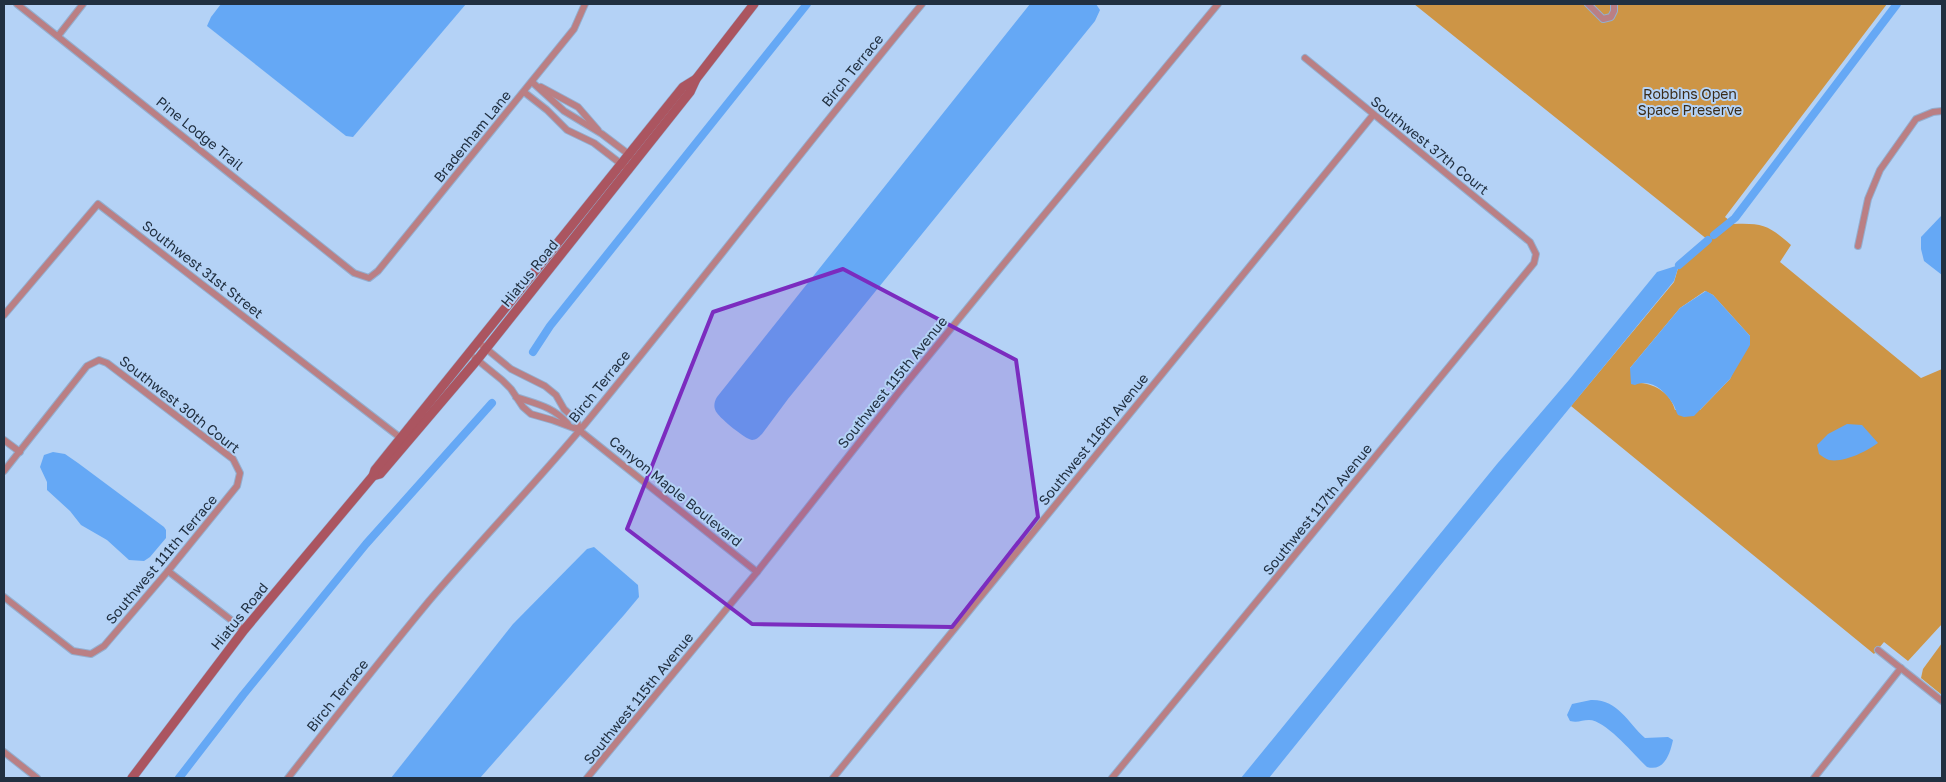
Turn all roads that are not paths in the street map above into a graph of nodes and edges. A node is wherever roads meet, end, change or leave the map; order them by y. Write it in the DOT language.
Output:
graph roads {
  1 [pos="17,4"];
  2 [pos="83,4"];
  3 [pos="585,4"];
  4 [pos="754,4"];
  5 [pos="922,4"];
  6 [pos="1218,4"];
  7 [pos="1588,4"];
  8 [pos="1614,4"];
  9 [pos="58,36"];
  10 [pos="1305,58"];
  11 [pos="532,82"];
  12 [pos="524,92"];
  13 [pos="571,104"];
  14 [pos="1942,111"];
  15 [pos="566,113"];
  16 [pos="1373,115"];
  17 [pos="559,122"];
  18 [pos="602,134"];
  19 [pos="633,158"];
  20 [pos="625,167"];
  21 [pos="1858,246"];
  22 [pos="1536,254"];
  23 [pos="369,278"];
  24 [pos="4,315"];
  25 [pos="478,342"];
  26 [pos="486,348"];
  27 [pos="468,353"];
  28 [pos="477,360"];
  29 [pos="556,395"];
  30 [pos="515,397"];
  31 [pos="549,408"];
  32 [pos="570,426"];
  33 [pos="580,430"];
  34 [pos="4,440"];
  35 [pos="404,440"];
  36 [pos="20,452"];
  37 [pos="4,470"];
  38 [pos="240,472"];
  39 [pos="168,571"];
  40 [pos="757,572"];
  41 [pos="4,597"];
  42 [pos="244,630"];
  43 [pos="1878,650"];
  44 [pos="1901,668"];
  45 [pos="1942,702"];
  46 [pos="4,752"];
  47 [pos="37,778"];
  48 [pos="132,778"];
  49 [pos="288,778"];
  50 [pos="587,778"];
  51 [pos="833,778"];
  52 [pos="1112,778"];
  53 [pos="1814,778"];
  1 -- 9 [label="street, Pine Lodge Trail"];
  2 -- 9 [label="street"];
  3 -- 11 [label="street, Bradenham Lane"];
  4 -- 19 [label="street, Hiatus Road"];
  5 -- 33 [label="street, Birch Terrace"];
  6 -- 40 [label="street, Southwest 115th Avenue"];
  7 -- 8 [label="street"];
  9 -- 23 [label="street, Pine Lodge Trail"];
  10 -- 16 [label="street, Southwest 37th Court"];
  11 -- 12 [label="street, Bradenham Lane"];
  11 -- 13 [label="street"];
  11 -- 15 [label="street"];
  12 -- 17 [label="street"];
  12 -- 23 [label="street, Bradenham Lane"];
  13 -- 15 [label="street"];
  13 -- 18 [label="street"];
  14 -- 21 [label="street"];
  15 -- 17 [label="street"];
  15 -- 18 [label="street"];
  16 -- 22 [label="street, Southwest 37th Court"];
  16 -- 51 [label="street, Southwest 116th Avenue"];
  17 -- 20 [label="street"];
  18 -- 19 [label="street"];
  19 -- 20 [label="street, Hiatus Road"];
  20 -- 25 [label="street, Hiatus Road"];
  20 -- 26 [label="street, Hiatus Road"];
  22 -- 52 [label="street, Southwest 117th Avenue"];
  24 -- 35 [label="street, Southwest 31st Street"];
  25 -- 26 [label="street, Canyon Maple Boulevard"];
  25 -- 27 [label="street, Hiatus Road"];
  26 -- 28 [label="street, Hiatus Road"];
  26 -- 29 [label="street, Canyon Maple Boulevard"];
  27 -- 28 [label="street, Canyon Maple Boulevard"];
  27 -- 35 [label="street, Hiatus Road"];
  28 -- 30 [label="street, Canyon Maple Boulevard"];
  28 -- 35 [label="street, Hiatus Road"];
  29 -- 31 [label="street"];
  29 -- 33 [label="street, Canyon Maple Boulevard"];
  30 -- 31 [label="street, Canyon Maple Boulevard"];
  30 -- 32 [label="street, Canyon Maple Boulevard"];
  31 -- 32 [label="street, Canyon Maple Boulevard"];
  32 -- 33 [label="street, Canyon Maple Boulevard"];
  33 -- 40 [label="street, Canyon Maple Boulevard"];
  33 -- 49 [label="street, Birch Terrace"];
  34 -- 36 [label="street"];
  35 -- 42 [label="street, Hiatus Road"];
  36 -- 37 [label="street"];
  36 -- 38 [label="street, Southwest 30th Court"];
  38 -- 39 [label="street, Southwest 111th Terrace"];
  39 -- 41 [label="street, Southwest 111th Terrace"];
  39 -- 42 [label="street"];
  40 -- 50 [label="street, Southwest 115th Avenue"];
  42 -- 48 [label="street, Hiatus Road"];
  43 -- 44 [label="street"];
  44 -- 45 [label="street"];
  44 -- 53 [label="street"];
  46 -- 47 [label="street"];
}
